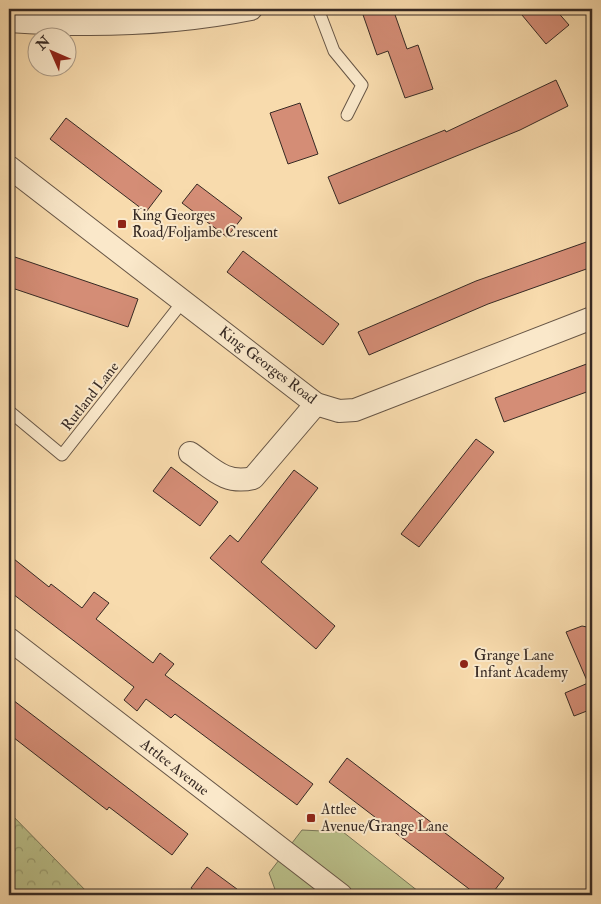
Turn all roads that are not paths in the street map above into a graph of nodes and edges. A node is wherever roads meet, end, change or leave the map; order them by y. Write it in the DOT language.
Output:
graph roads {
  1 [pos="251,9"];
  2 [pos="318,9"];
  3 [pos="9,21"];
  4 [pos="348,115"];
  5 [pos="9,167"];
  6 [pos="184,300"];
  7 [pos="592,318"];
  8 [pos="316,404"];
  9 [pos="9,411"];
  10 [pos="190,453"];
  11 [pos="9,639"];
  12 [pos="341,895"];
  1 -- 3 [label="street"];
  2 -- 4 [label="lane"];
  5 -- 6 [label="street, King Georges Road"];
  6 -- 8 [label="street, King Georges Road"];
  6 -- 9 [label="lane, Rutland Lane"];
  7 -- 8 [label="street, King Georges Road"];
  8 -- 10 [label="street"];
  11 -- 12 [label="street, Attlee Avenue"];
}
